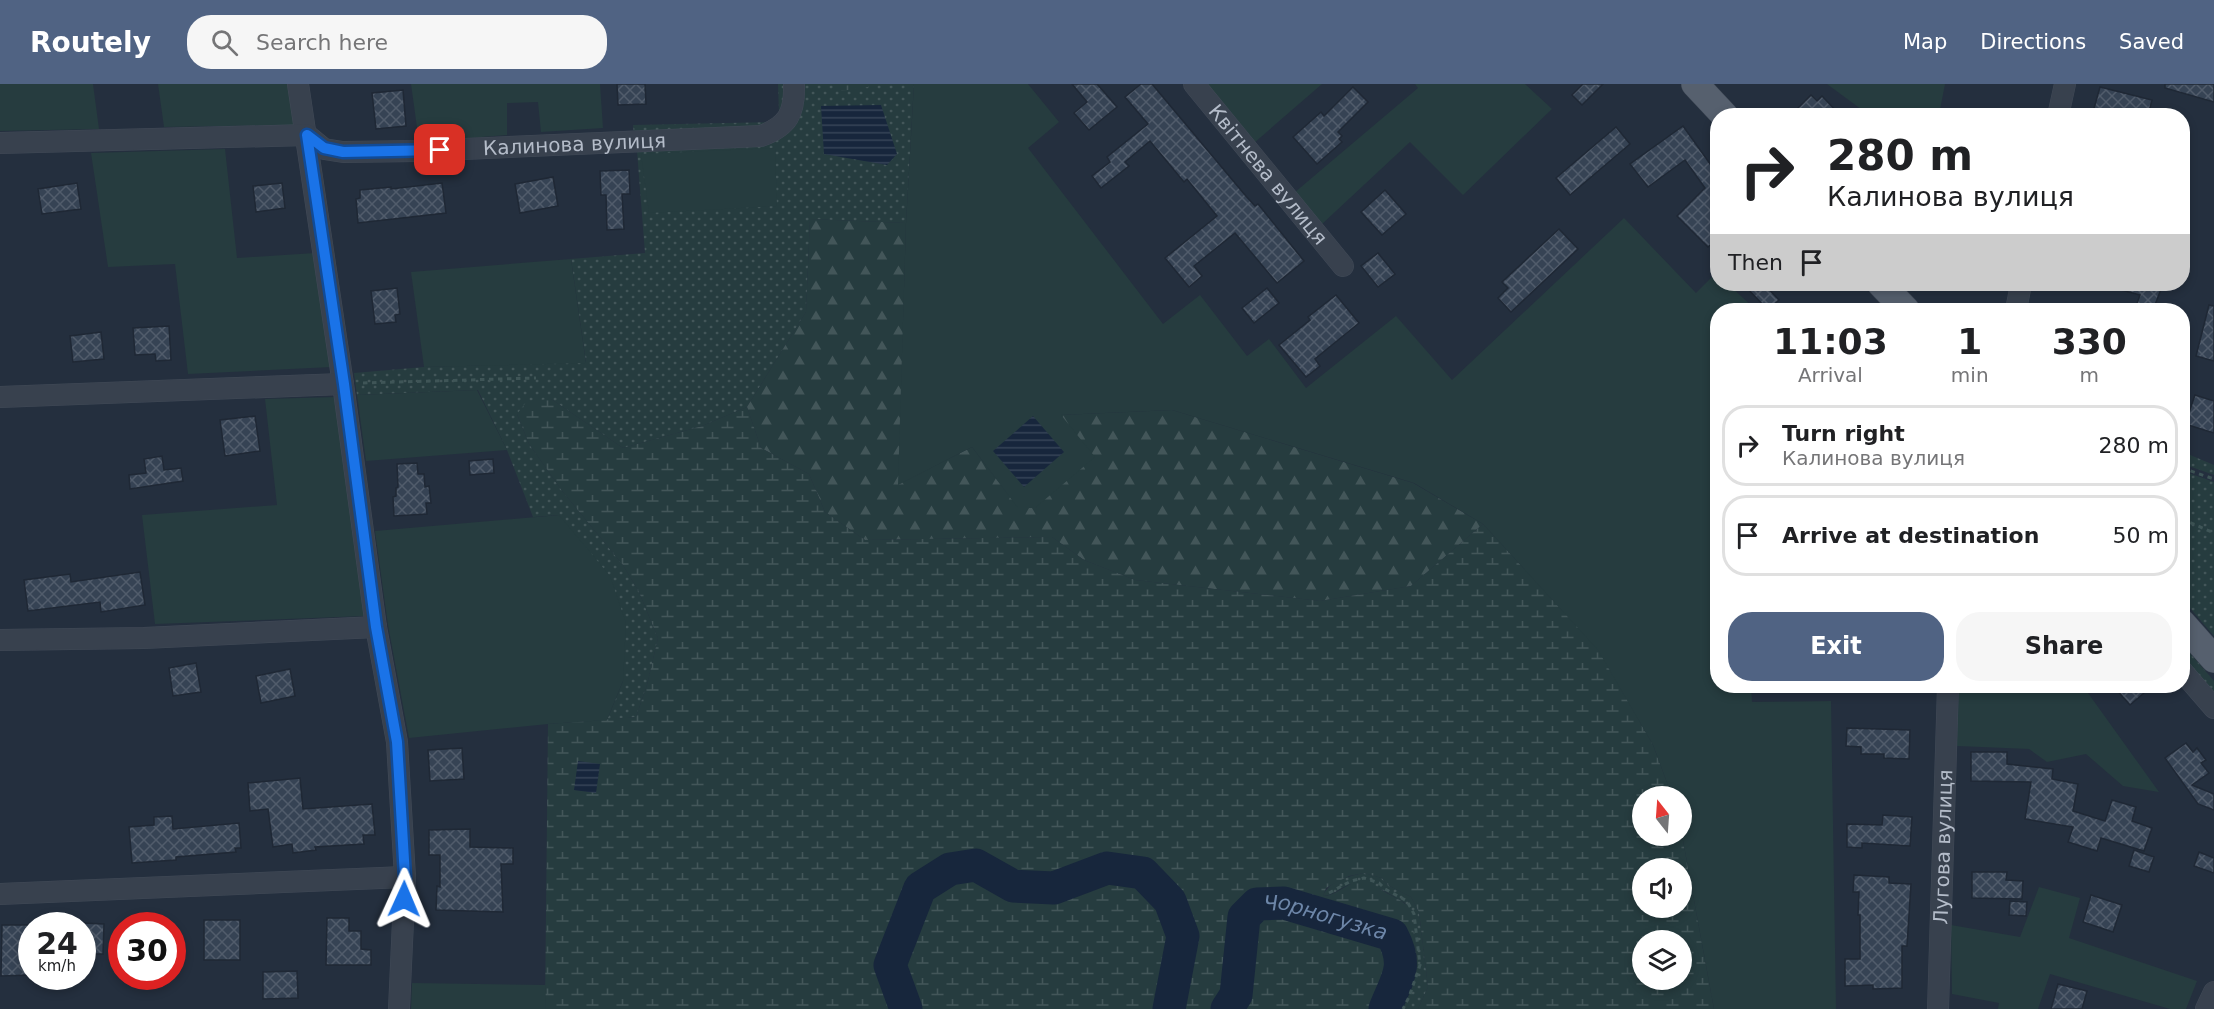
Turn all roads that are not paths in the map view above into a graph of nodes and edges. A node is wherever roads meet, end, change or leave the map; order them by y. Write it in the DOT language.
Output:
graph roads {
  1 [pos="298,84"];
  2 [pos="794,84"];
  3 [pos="1194,84"];
  4 [pos="1695,84"];
  5 [pos="2065,84"];
  6 [pos="1718,108"];
  7 [pos="2060,108"];
  8 [pos="307,135"];
  9 [pos="0,143"];
  10 [pos="1343,266"];
  11 [pos="1888,291"];
  12 [pos="1899,303"];
  13 [pos="344,384"];
  14 [pos="0,397"];
  15 [pos="376,627"];
  16 [pos="2190,632"];
  17 [pos="0,640"];
  18 [pos="2214,659"];
  19 [pos="2190,680"];
  20 [pos="1948,693"];
  21 [pos="2214,708"];
  22 [pos="405,877"];
  23 [pos="0,894"];
  24 [pos="2214,992"];
  25 [pos="399,1009"];
  26 [pos="1938,1009"];
  27 [pos="2206,1009"];
  1 -- 8 [label="street"];
  2 -- 8 [label="street, Калинова вулиця"];
  3 -- 10 [label="street, Квітнева вулиця"];
  4 -- 6 [label="main road"];
  5 -- 7 [label="street"];
  8 -- 9 [label="street"];
  8 -- 13 [label="street"];
  11 -- 12 [label="main road"];
  13 -- 14 [label="street"];
  13 -- 15 [label="street"];
  15 -- 17 [label="street"];
  15 -- 22 [label="street"];
  16 -- 18 [label="main road"];
  19 -- 21 [label="street"];
  20 -- 26 [label="street, Лугова вулиця"];
  22 -- 23 [label="street"];
  22 -- 25 [label="street"];
  24 -- 27 [label="street"];
}
